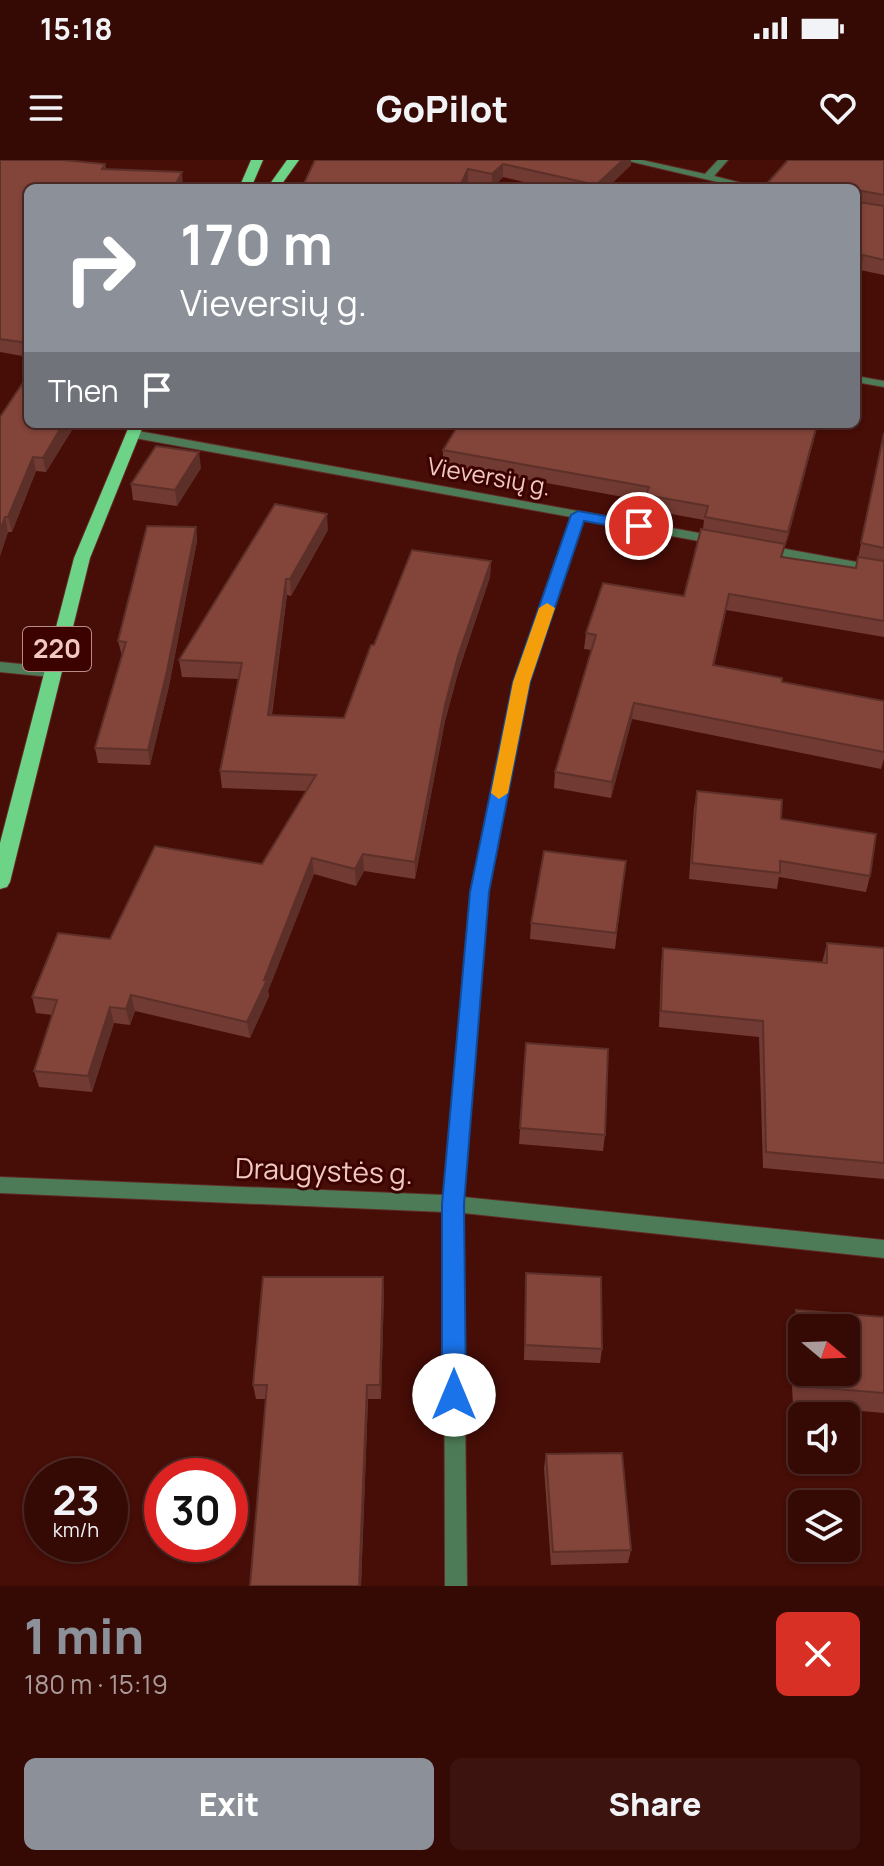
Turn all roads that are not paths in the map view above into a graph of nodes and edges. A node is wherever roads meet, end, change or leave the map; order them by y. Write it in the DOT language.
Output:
graph roads {
  1 [pos="257,160"];
  2 [pos="293,160"];
  3 [pos="629,160"];
  4 [pos="723,160"];
  5 [pos="708,177"];
  6 [pos="247,184"];
  7 [pos="276,184"];
  8 [pos="739,184"];
  9 [pos="860,380"];
  10 [pos="884,384"];
  11 [pos="135,429"];
  12 [pos="578,515"];
  13 [pos="731,543"];
  14 [pos="746,546"];
  15 [pos="884,571"];
  16 [pos="0,667"];
  17 [pos="51,672"];
  18 [pos="0,882"];
  19 [pos="0,1185"];
  20 [pos="453,1204"];
  21 [pos="884,1249"];
  22 [pos="456,1586"];
  1 -- 6 [label="main road"];
  2 -- 7 [label="main road"];
  3 -- 5 [label="street"];
  4 -- 5 [label="street"];
  5 -- 8 [label="street"];
  9 -- 10 [label="street"];
  11 -- 12 [label="street, Vieversių g."];
  11 -- 17 [label="main road, 220"];
  12 -- 13 [label="street, Vieversių g."];
  12 -- 20 [label="street"];
  14 -- 15 [label="street"];
  16 -- 17 [label="street"];
  17 -- 18 [label="main road, 220"];
  19 -- 20 [label="street, Draugystės g."];
  20 -- 21 [label="street, Draugystės g."];
  20 -- 22 [label="street"];
}
